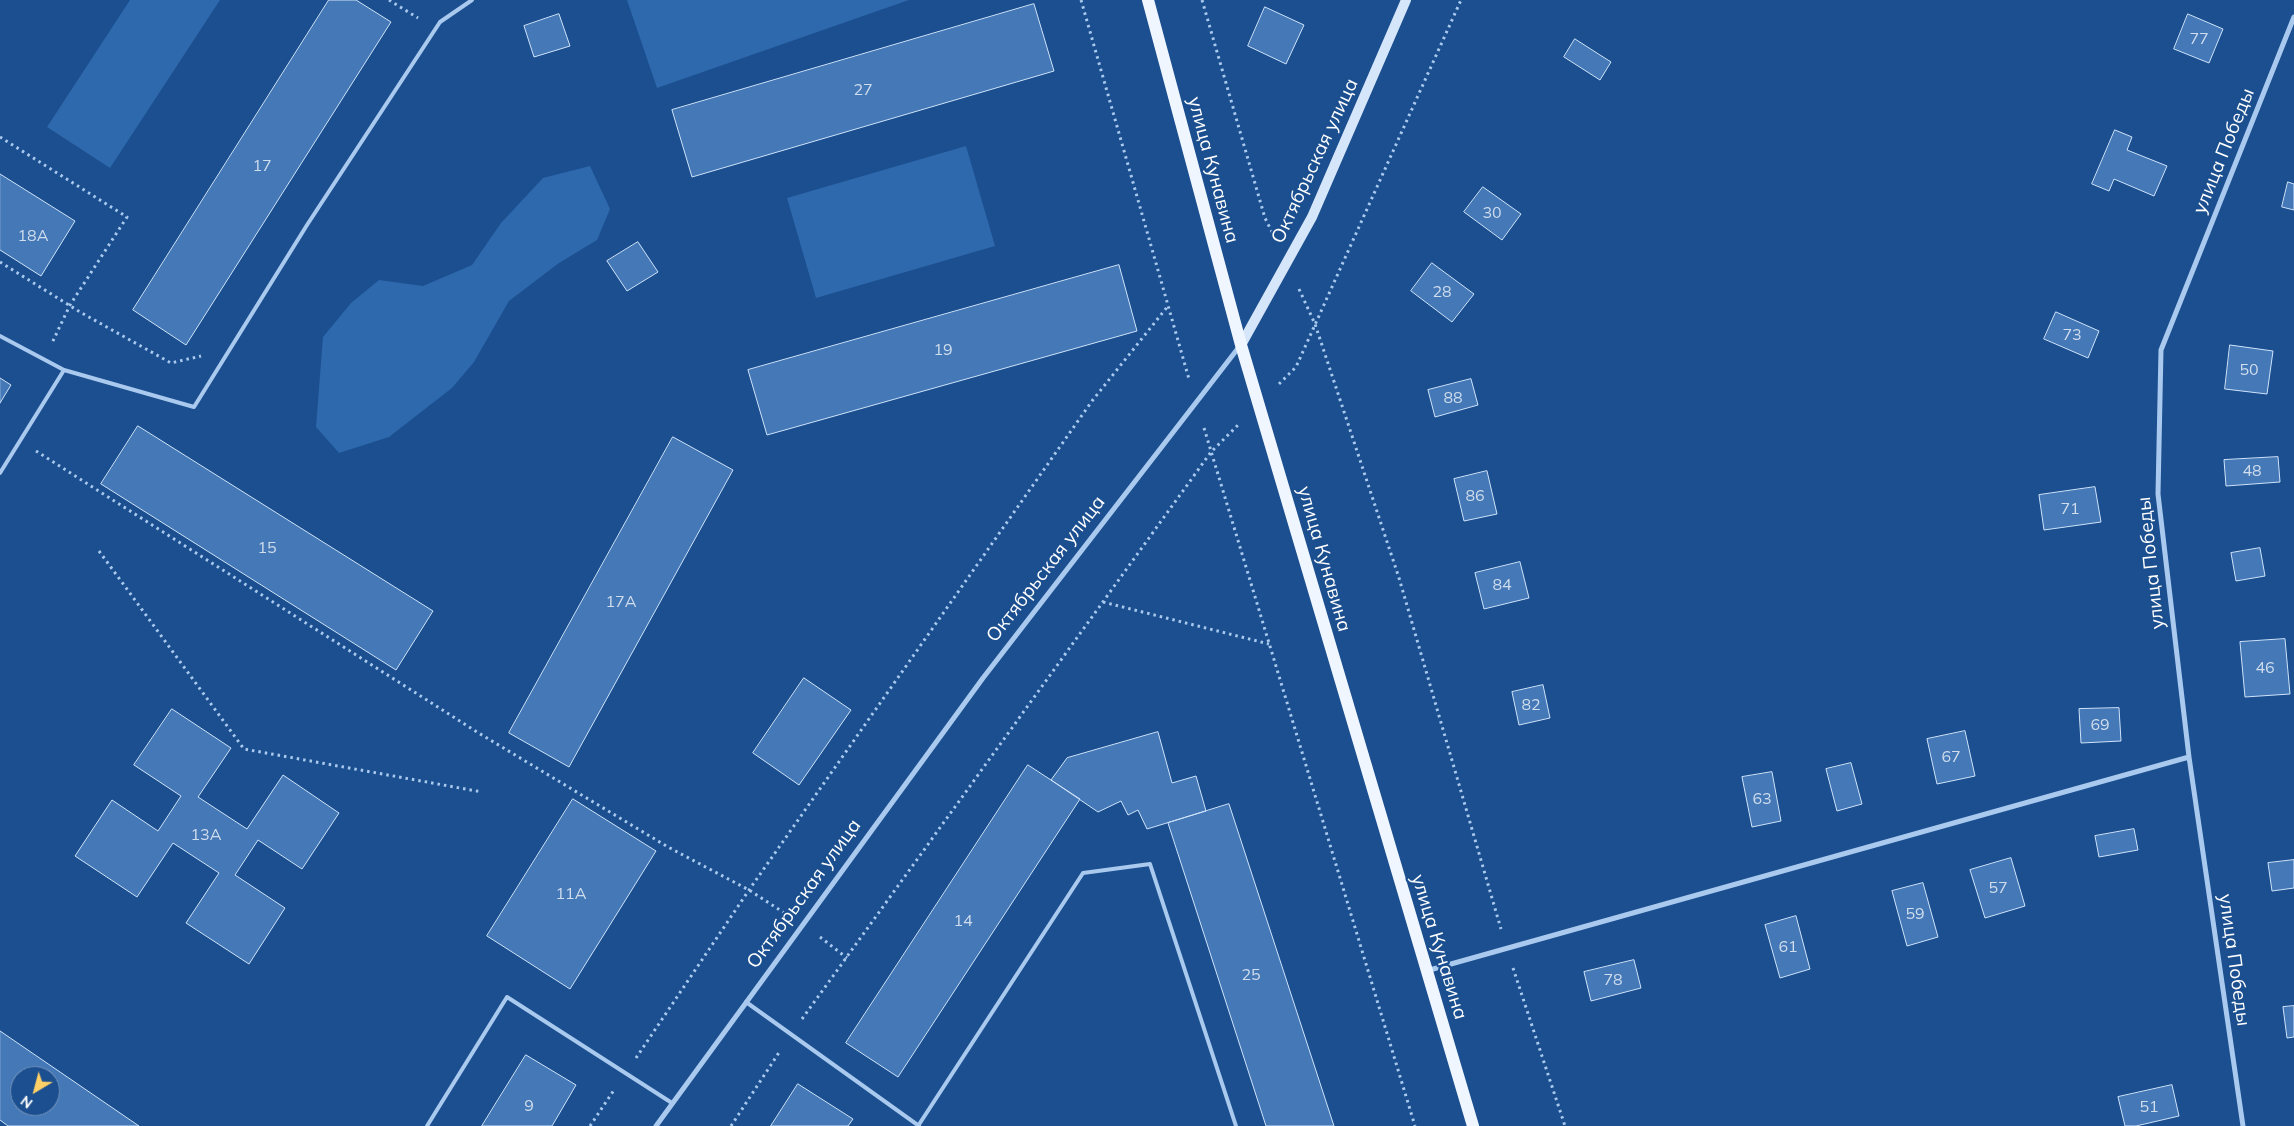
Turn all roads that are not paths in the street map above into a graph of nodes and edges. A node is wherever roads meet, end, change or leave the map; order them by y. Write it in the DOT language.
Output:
graph roads {
  1 [pos="472,0"];
  2 [pos="1148,0"];
  3 [pos="1406,0"];
  4 [pos="2294,17"];
  5 [pos="0,336"];
  6 [pos="1241,345"];
  7 [pos="64,370"];
  8 [pos="0,473"];
  9 [pos="2189,757"];
  10 [pos="1426,972"];
  11 [pos="746,1002"];
  12 [pos="672,1103"];
  13 [pos="427,1126"];
  14 [pos="656,1126"];
  15 [pos="919,1126"];
  16 [pos="1236,1126"];
  17 [pos="1473,1126"];
  18 [pos="2243,1126"];
  1 -- 7 [label="lane"];
  2 -- 6 [label="main road, улица Кунавина"];
  3 -- 6 [label="main road, Октябрьская улица"];
  4 -- 9 [label="street, улица Победы"];
  5 -- 7 [label="lane"];
  6 -- 10 [label="main road, улица Кунавина"];
  6 -- 11 [label="street, Октябрьская улица"];
  7 -- 8 [label="lane"];
  9 -- 10 [label="street"];
  9 -- 18 [label="street, улица Победы"];
  10 -- 17 [label="main road, улица Кунавина"];
  11 -- 12 [label="street, Октябрьская улица"];
  11 -- 15 [label="lane"];
  12 -- 13 [label="lane"];
  12 -- 14 [label="street, Октябрьская улица"];
  15 -- 16 [label="lane"];
}
